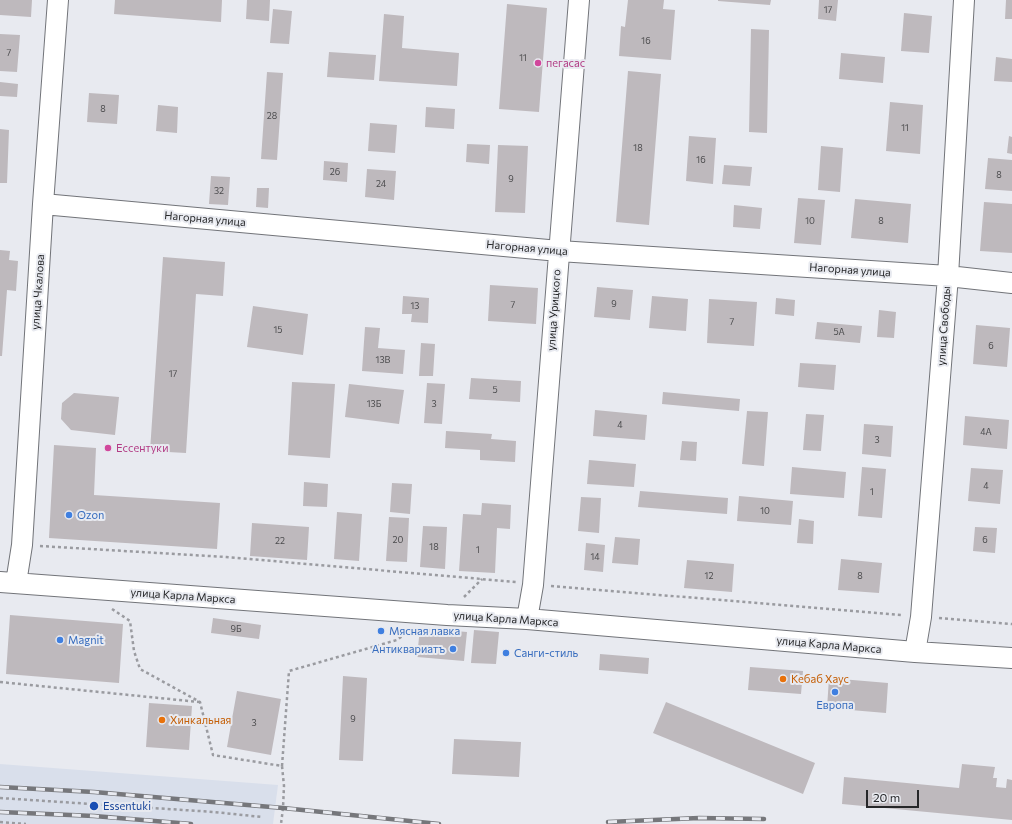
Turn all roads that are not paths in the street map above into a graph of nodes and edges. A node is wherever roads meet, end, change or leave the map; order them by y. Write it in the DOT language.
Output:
graph roads {
  1 [pos="58,0"];
  2 [pos="579,0"];
  3 [pos="964,0"];
  4 [pos="43,204"];
  5 [pos="559,251"];
  6 [pos="948,276"];
  7 [pos="1012,283"];
  8 [pos="8,583"];
  9 [pos="527,620"];
  10 [pos="915,652"];
  11 [pos="1012,658"];
  1 -- 4 [label="street, улица Чкалова"];
  2 -- 5 [label="street, улица Урицкого"];
  3 -- 6 [label="street, улица Свободы"];
  4 -- 5 [label="street, Нагорная улица"];
  4 -- 8 [label="street, улица Чкалова"];
  5 -- 6 [label="street, Нагорная улица"];
  5 -- 9 [label="street, улица Урицкого"];
  6 -- 7 [label="street, Нагорная улица"];
  6 -- 10 [label="street, улица Свободы"];
  8 -- 9 [label="street, улица Карла Маркса"];
  9 -- 10 [label="street, улица Карла Маркса"];
  10 -- 11 [label="street, улица Карла Маркса"];
}
